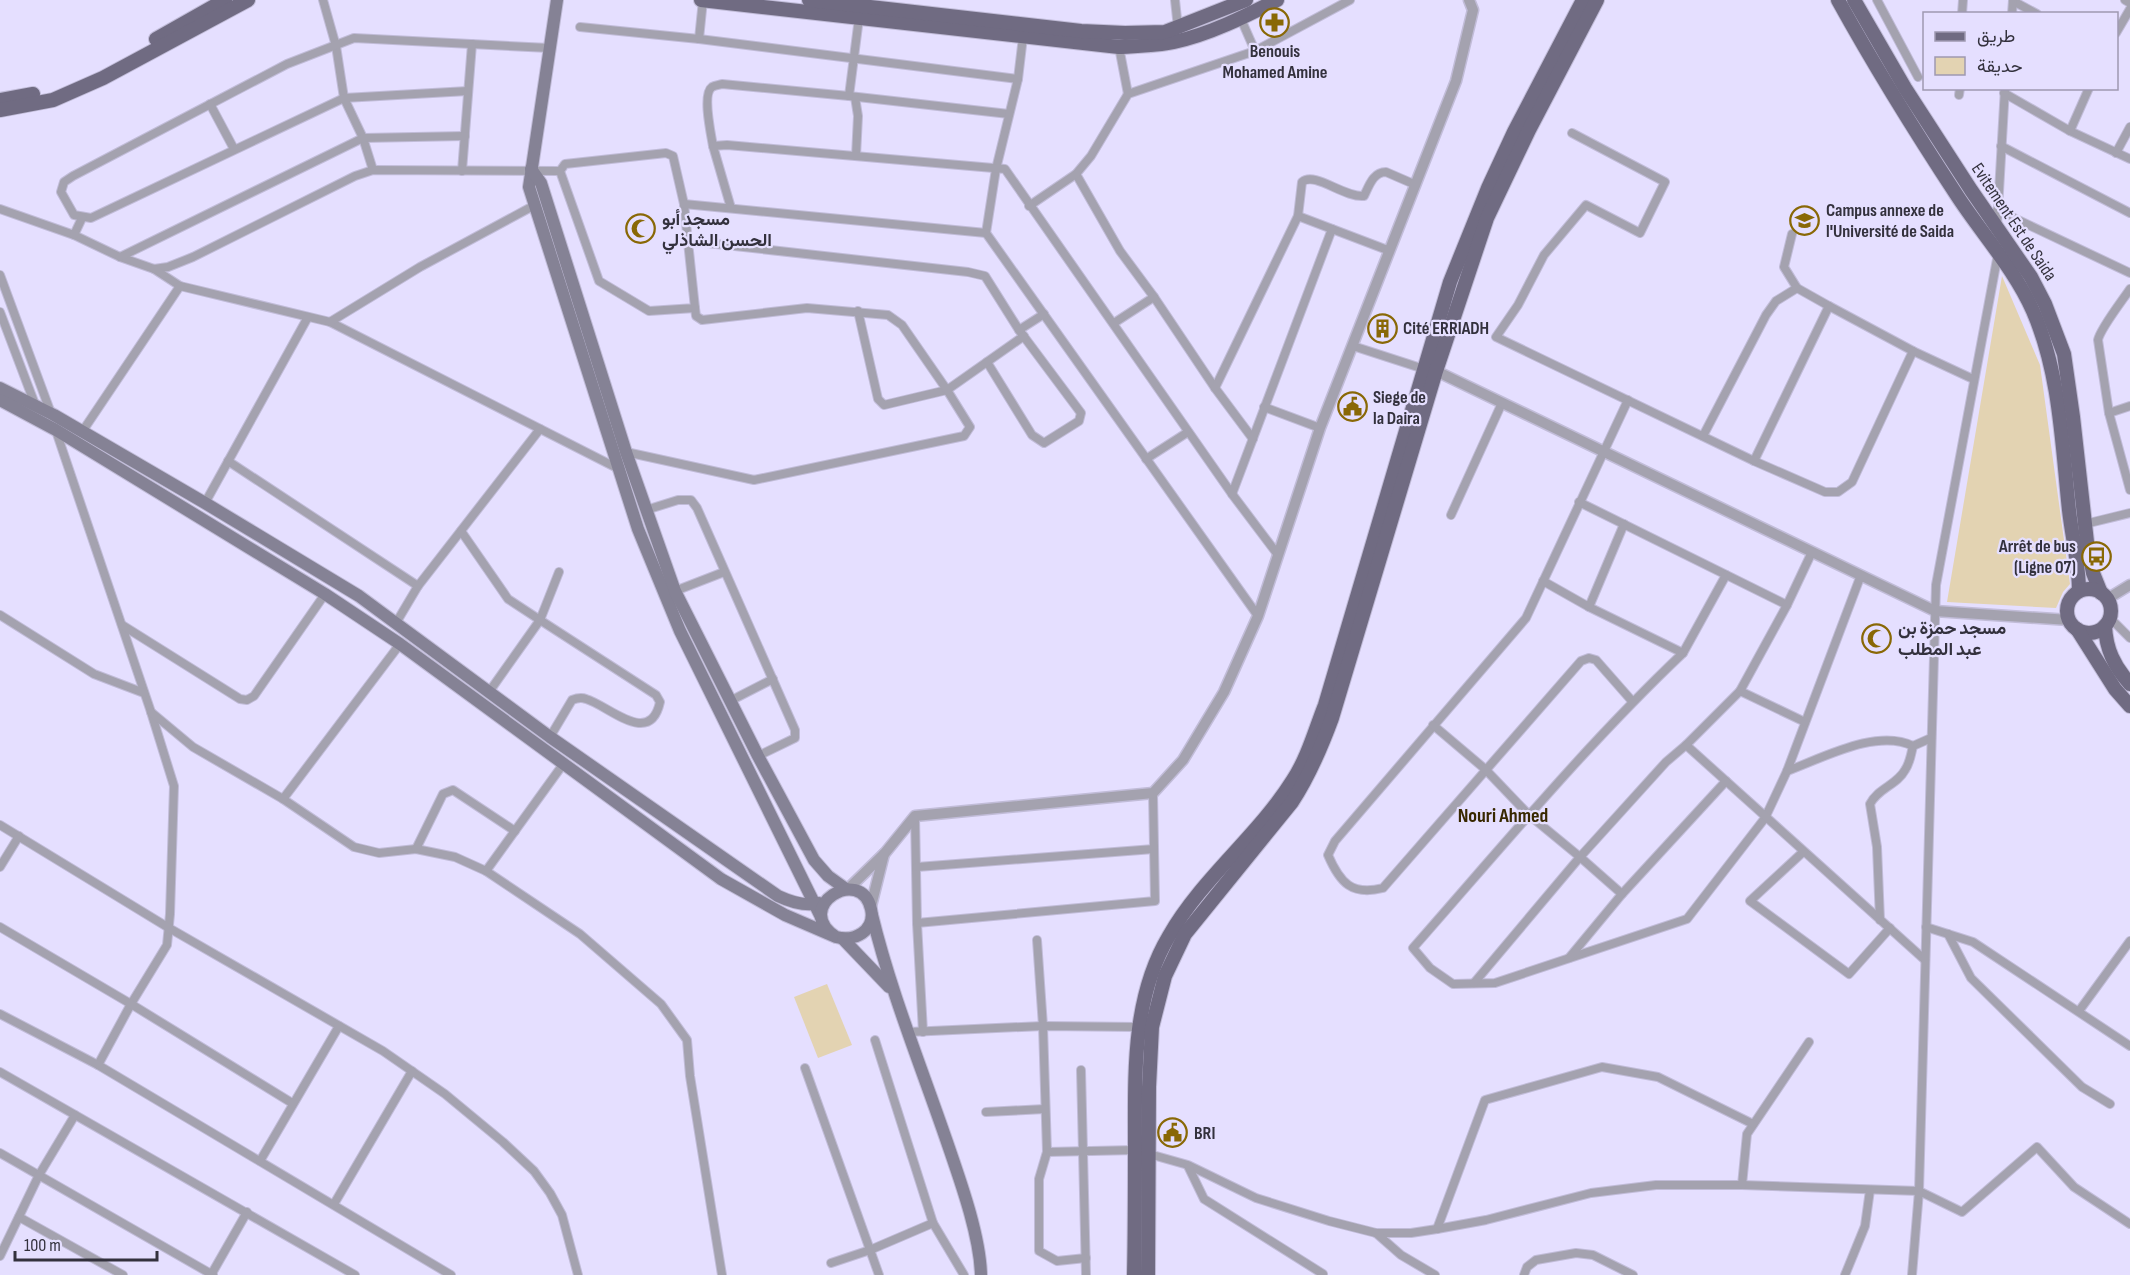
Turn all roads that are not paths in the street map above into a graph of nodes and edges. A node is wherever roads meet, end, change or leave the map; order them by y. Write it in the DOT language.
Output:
graph roads {
  1 [pos="225,0"];
  2 [pos="248,0"];
  3 [pos="323,0"];
  4 [pos="557,0"];
  5 [pos="702,0"];
  6 [pos="809,0"];
  7 [pos="1175,0"];
  8 [pos="1246,0"];
  9 [pos="1276,0"];
  10 [pos="1350,0"];
  11 [pos="1469,0"];
  12 [pos="1583,0"];
  13 [pos="1597,0"];
  14 [pos="1838,0"];
  15 [pos="1854,0"];
  16 [pos="1877,0"];
  17 [pos="2125,0"];
  18 [pos="2013,1"];
  19 [pos="2130,3"];
  20 [pos="2130,9"];
  21 [pos="2033,12"];
  22 [pos="859,18"];
  23 [pos="1241,19"];
  24 [pos="580,27"];
  25 [pos="1178,28"];
  26 [pos="2118,30"];
  27 [pos="1023,37"];
  28 [pos="699,39"];
  29 [pos="472,44"];
  30 [pos="336,46"];
  31 [pos="1119,46"];
  32 [pos="549,48"];
  33 [pos="1255,51"];
  34 [pos="854,58"];
  35 [pos="1918,77"];
  36 [pos="1018,78"];
  37 [pos="2088,90"];
  38 [pos="468,91"];
  39 [pos="2005,91"];
  40 [pos="1128,94"];
  41 [pos="852,96"];
  42 [pos="344,98"];
  43 [pos="0,100"];
  44 [pos="210,104"];
  45 [pos="0,110"];
  46 [pos="1009,114"];
  47 [pos="2130,127"];
  48 [pos="2070,131"];
  49 [pos="1572,133"];
  50 [pos="465,136"];
  51 [pos="363,138"];
  52 [pos="713,146"];
  53 [pos="2001,146"];
  54 [pos="234,149"];
  55 [pos="2116,153"];
  56 [pos="856,156"];
  57 [pos="2130,159"];
  58 [pos="531,169"];
  59 [pos="996,169"];
  60 [pos="373,170"];
  61 [pos="462,171"];
  62 [pos="560,171"];
  63 [pos="1076,174"];
  64 [pos="1416,185"];
  65 [pos="684,204"];
  66 [pos="535,205"];
  67 [pos="1029,206"];
  68 [pos="731,208"];
  69 [pos="0,209"];
  70 [pos="1997,210"];
  71 [pos="2130,213"];
  72 [pos="1298,216"];
  73 [pos="82,218"];
  74 [pos="1996,228"];
  75 [pos="1332,229"];
  76 [pos="986,233"];
  77 [pos="1792,234"];
  78 [pos="74,235"];
  79 [pos="707,243"];
  80 [pos="1390,251"];
  81 [pos="1998,255"];
  82 [pos="120,256"];
  83 [pos="154,269"];
  84 [pos="2130,273"];
  85 [pos="0,275"];
  86 [pos="180,286"];
  87 [pos="1797,288"];
  88 [pos="2130,289"];
  89 [pos="1154,297"];
  90 [pos="1829,306"];
  91 [pos="695,308"];
  92 [pos="858,311"];
  93 [pos="0,312"];
  94 [pos="1044,314"];
  95 [pos="308,317"];
  96 [pos="330,322"];
  97 [pos="1114,323"];
  98 [pos="1022,333"];
  99 [pos="1353,346"];
  100 [pos="1913,351"];
  101 [pos="987,362"];
  102 [pos="1430,370"];
  103 [pos="1973,379"];
  104 [pos="0,388"];
  105 [pos="1215,388"];
  106 [pos="947,390"];
  107 [pos="0,400"];
  108 [pos="1628,400"];
  109 [pos="1502,403"];
  110 [pos="36,406"];
  111 [pos="2130,406"];
  112 [pos="1264,407"];
  113 [pos="2109,413"];
  114 [pos="51,414"];
  115 [pos="1320,428"];
  116 [pos="540,429"];
  117 [pos="56,430"];
  118 [pos="82,432"];
  119 [pos="1188,432"];
  120 [pos="1703,436"];
  121 [pos="1253,439"];
  122 [pos="1603,451"];
  123 [pos="626,452"];
  124 [pos="1146,459"];
  125 [pos="228,461"];
  126 [pos="1754,461"];
  127 [pos="619,469"];
  128 [pos="2130,490"];
  129 [pos="1232,494"];
  130 [pos="1579,502"];
  131 [pos="205,503"];
  132 [pos="646,510"];
  133 [pos="2130,513"];
  134 [pos="1451,515"];
  135 [pos="1624,524"];
  136 [pos="2085,524"];
  137 [pos="461,531"];
  138 [pos="1812,552"];
  139 [pos="1278,555"];
  140 [pos="559,572"];
  141 [pos="724,572"];
  142 [pos="1726,575"];
  143 [pos="1861,575"];
  144 [pos="1543,581"];
  145 [pos="2130,585"];
  146 [pos="418,586"];
  147 [pos="675,591"];
  148 [pos="2079,591"];
  149 [pos="325,594"];
  150 [pos="2104,596"];
  151 [pos="1787,605"];
  152 [pos="1589,606"];
  153 [pos="1935,611"];
  154 [pos="0,615"];
  155 [pos="1258,616"];
  156 [pos="540,620"];
  157 [pos="2108,622"];
  158 [pos="396,623"];
  159 [pos="121,625"];
  160 [pos="2073,625"];
  161 [pos="2130,638"];
  162 [pos="400,644"];
  163 [pos="1683,653"];
  164 [pos="773,679"];
  165 [pos="2130,684"];
  166 [pos="1740,691"];
  167 [pos="489,692"];
  168 [pos="144,693"];
  169 [pos="730,701"];
  170 [pos="1632,701"];
  171 [pos="2130,706"];
  172 [pos="151,712"];
  173 [pos="1805,722"];
  174 [pos="1433,725"];
  175 [pos="550,737"];
  176 [pos="1931,738"];
  177 [pos="1686,745"];
  178 [pos="1913,746"];
  179 [pos="758,756"];
  180 [pos="564,763"];
  181 [pos="1485,770"];
  182 [pos="1787,771"];
  183 [pos="1726,781"];
  184 [pos="1153,793"];
  185 [pos="283,799"];
  186 [pos="1529,815"];
  187 [pos="915,816"];
  188 [pos="1765,818"];
  189 [pos="1,829"];
  190 [pos="515,831"];
  191 [pos="19,836"];
  192 [pos="416,849"];
  193 [pos="1154,849"];
  194 [pos="1803,852"];
  195 [pos="885,853"];
  196 [pos="1580,857"];
  197 [pos="0,867"];
  198 [pos="917,867"];
  199 [pos="486,871"];
  200 [pos="847,889"];
  201 [pos="1622,894"];
  202 [pos="821,902"];
  203 [pos="871,910"];
  204 [pos="1880,920"];
  205 [pos="917,923"];
  206 [pos="0,927"];
  207 [pos="1926,927"];
  208 [pos="169,928"];
  209 [pos="1890,928"];
  210 [pos="1947,934"];
  211 [pos="840,938"];
  212 [pos="1037,940"];
  213 [pos="2130,942"];
  214 [pos="1569,959"];
  215 [pos="1925,960"];
  216 [pos="1474,983"];
  217 [pos="892,990"];
  218 [pos="131,1004"];
  219 [pos="2079,1011"];
  220 [pos="0,1014"];
  221 [pos="339,1026"];
  222 [pos="1043,1026"];
  223 [pos="1139,1027"];
  224 [pos="909,1032"];
  225 [pos="923,1032"];
  226 [pos="875,1040"];
  227 [pos="1809,1042"];
  228 [pos="2130,1046"];
  229 [pos="98,1065"];
  230 [pos="805,1068"];
  231 [pos="1081,1070"];
  232 [pos="412,1071"];
  233 [pos="0,1072"];
  234 [pos="292,1103"];
  235 [pos="2110,1104"];
  236 [pos="1045,1109"];
  237 [pos="986,1112"];
  238 [pos="75,1115"];
  239 [pos="1753,1124"];
  240 [pos="1082,1150"];
  241 [pos="1047,1152"];
  242 [pos="1142,1152"];
  243 [pos="0,1153"];
  244 [pos="260,1161"];
  245 [pos="1188,1165"];
  246 [pos="39,1175"];
  247 [pos="1742,1185"];
  248 [pos="1870,1190"];
  249 [pos="1919,1191"];
  250 [pos="334,1204"];
  251 [pos="247,1212"];
  252 [pos="19,1217"];
  253 [pos="933,1223"];
  254 [pos="2130,1224"];
  255 [pos="1437,1229"];
  256 [pos="1377,1233"];
  257 [pos="870,1250"];
  258 [pos="0,1256"];
  259 [pos="1086,1258"];
  260 [pos="831,1263"];
  261 [pos="1323,1274"];
  262 [pos="123,1275"];
  263 [pos="212,1275"];
  264 [pos="355,1275"];
  265 [pos="451,1275"];
  266 [pos="578,1275"];
  267 [pos="722,1275"];
  268 [pos="879,1275"];
  269 [pos="964,1275"];
  270 [pos="981,1275"];
  271 [pos="1086,1275"];
  272 [pos="1134,1275"];
  273 [pos="1148,1275"];
  274 [pos="1435,1275"];
  275 [pos="1524,1275"];
  276 [pos="1633,1275"];
  277 [pos="1845,1275"];
  278 [pos="1912,1275"];
  1 -- 43 [label="main road"];
  2 -- 45 [label="main road"];
  3 -- 30 [label="street"];
  4 -- 32 [label="main road"];
  5 -- 22 [label="main road"];
  5 -- 28 [label="street"];
  6 -- 25 [label="main road"];
  7 -- 25 [label="street"];
  8 -- 25 [label="main road"];
  9 -- 23 [label="main road"];
  10 -- 33 [label="street"];
  11 -- 64 [label="street"];
  12 -- 102 [label="main road"];
  13 -- 102 [label="main road"];
  14 -- 81 [label="main road"];
  15 -- 74 [label="main road, Evitement Est de Saida"];
  16 -- 35 [label="street"];
  17 -- 19 [label="street"];
  18 -- 21 [label="street"];
  20 -- 26 [label="street"];
  22 -- 27 [label="main road"];
  22 -- 34 [label="street"];
  23 -- 31 [label="main road"];
  23 -- 33 [label="street"];
  24 -- 28 [label="street"];
  27 -- 31 [label="main road"];
  27 -- 36 [label="street"];
  28 -- 34 [label="street"];
  29 -- 30 [label="street"];
  29 -- 32 [label="street"];
  29 -- 38 [label="street"];
  30 -- 42 [label="street"];
  30 -- 44 [label="street"];
  31 -- 40 [label="street"];
  32 -- 58 [label="main road"];
  33 -- 40 [label="street"];
  34 -- 36 [label="street"];
  34 -- 41 [label="street"];
  36 -- 46 [label="street"];
  37 -- 48 [label="street"];
  38 -- 42 [label="street"];
  38 -- 50 [label="street"];
  39 -- 48 [label="street"];
  39 -- 53 [label="street"];
  40 -- 63 [label="street"];
  41 -- 46 [label="street"];
  41 -- 52 [label="street"];
  41 -- 56 [label="street"];
  42 -- 51 [label="street"];
  42 -- 54 [label="street"];
  44 -- 54 [label="street"];
  44 -- 73 [label="street"];
  46 -- 59 [label="street"];
  47 -- 55 [label="street"];
  48 -- 55 [label="street"];
  49 -- 108 [label="street"];
  50 -- 51 [label="street"];
  50 -- 61 [label="street"];
  51 -- 60 [label="street"];
  51 -- 82 [label="street"];
  52 -- 56 [label="street"];
  52 -- 68 [label="street"];
  53 -- 70 [label="street"];
  53 -- 71 [label="street"];
  54 -- 73 [label="street"];
  55 -- 57 [label="street"];
  56 -- 59 [label="street"];
  58 -- 61 [label="street"];
  58 -- 62 [label="street"];
  58 -- 66 [label="main road"];
  58 -- 123 [label="main road"];
  59 -- 67 [label="street"];
  59 -- 76 [label="street"];
  60 -- 61 [label="street"];
  60 -- 83 [label="street"];
  62 -- 65 [label="street"];
  62 -- 91 [label="street"];
  63 -- 67 [label="street"];
  63 -- 89 [label="street"];
  64 -- 72 [label="street"];
  64 -- 80 [label="street"];
  65 -- 68 [label="street"];
  65 -- 91 [label="street"];
  66 -- 96 [label="street"];
  66 -- 127 [label="main road"];
  67 -- 97 [label="street"];
  68 -- 76 [label="street"];
  69 -- 78 [label="street"];
  70 -- 74 [label="street"];
  70 -- 84 [label="street"];
  72 -- 75 [label="street"];
  72 -- 105 [label="street"];
  73 -- 78 [label="street"];
  74 -- 81 [label="street"];
  74 -- 136 [label="main road, Evitement Est de Saida"];
  75 -- 80 [label="street"];
  75 -- 112 [label="street"];
  76 -- 94 [label="street"];
  77 -- 87 [label="street"];
  78 -- 82 [label="street"];
  79 -- 98 [label="street"];
  80 -- 99 [label="street"];
  81 -- 103 [label="street"];
  81 -- 148 [label="main road"];
  82 -- 83 [label="street"];
  83 -- 86 [label="street"];
  85 -- 114 [label="street"];
  86 -- 95 [label="street"];
  86 -- 118 [label="street"];
  87 -- 90 [label="street"];
  87 -- 120 [label="street"];
  88 -- 113 [label="street"];
  89 -- 97 [label="street"];
  89 -- 105 [label="street"];
  90 -- 100 [label="street"];
  90 -- 126 [label="street"];
  91 -- 92 [label="street"];
  92 -- 106 [label="street"];
  92 -- 106 [label="street"];
  93 -- 110 [label="street"];
  94 -- 98 [label="street"];
  94 -- 124 [label="street"];
  95 -- 96 [label="street"];
  95 -- 125 [label="street"];
  96 -- 116 [label="street"];
  97 -- 119 [label="street"];
  98 -- 101 [label="street"];
  98 -- 101 [label="street"];
  99 -- 102 [label="street"];
  99 -- 115 [label="street"];
  100 -- 103 [label="street"];
  100 -- 126 [label="street"];
  101 -- 106 [label="street"];
  102 -- 109 [label="street"];
  102 -- 223 [label="main road"];
  102 -- 242 [label="main road"];
  103 -- 153 [label="street"];
  104 -- 110 [label="main road"];
  105 -- 121 [label="street"];
  106 -- 123 [label="street"];
  107 -- 117 [label="main road"];
  108 -- 120 [label="street"];
  108 -- 122 [label="street"];
  109 -- 122 [label="street"];
  109 -- 134 [label="street"];
  110 -- 114 [label="main road"];
  110 -- 117 [label="street"];
  111 -- 113 [label="street"];
  112 -- 115 [label="street"];
  112 -- 121 [label="street"];
  113 -- 128 [label="street"];
  114 -- 117 [label="street"];
  114 -- 118 [label="main road"];
  115 -- 139 [label="street"];
  116 -- 127 [label="street"];
  116 -- 137 [label="street"];
  117 -- 149 [label="main road"];
  117 -- 159 [label="street"];
  118 -- 131 [label="main road"];
  119 -- 124 [label="street"];
  119 -- 129 [label="street"];
  120 -- 126 [label="street"];
  121 -- 129 [label="street"];
  122 -- 130 [label="street"];
  122 -- 138 [label="street"];
  123 -- 132 [label="main road"];
  124 -- 155 [label="street"];
  125 -- 131 [label="street"];
  125 -- 146 [label="street"];
  127 -- 202 [label="main road"];
  129 -- 139 [label="street"];
  130 -- 135 [label="street"];
  130 -- 144 [label="street"];
  131 -- 158 [label="main road"];
  132 -- 141 [label="street"];
  132 -- 147 [label="main road"];
  133 -- 136 [label="street"];
  135 -- 142 [label="street"];
  135 -- 152 [label="street"];
  136 -- 150 [label="main road, Evitement Est de Saida"];
  137 -- 146 [label="street"];
  137 -- 156 [label="street"];
  138 -- 143 [label="street"];
  138 -- 151 [label="street"];
  139 -- 155 [label="street"];
  140 -- 156 [label="street"];
  141 -- 147 [label="street"];
  141 -- 164 [label="street"];
  142 -- 151 [label="street"];
  142 -- 163 [label="street"];
  143 -- 153 [label="street"];
  143 -- 173 [label="street"];
  144 -- 152 [label="street"];
  144 -- 174 [label="street"];
  145 -- 150 [label="street"];
  146 -- 158 [label="street"];
  147 -- 169 [label="main road"];
  148 -- 150 [label="main road"];
  148 -- 160 [label="main road"];
  149 -- 159 [label="street"];
  149 -- 162 [label="main road"];
  150 -- 157 [label="main road"];
  151 -- 166 [label="street"];
  152 -- 163 [label="street"];
  153 -- 160 [label="street"];
  153 -- 176 [label="street"];
  154 -- 168 [label="street"];
  155 -- 184 [label="street"];
  156 -- 167 [label="street"];
  156 -- 175 [label="street"];
  157 -- 160 [label="main road"];
  157 -- 161 [label="street"];
  157 -- 165 [label="main road"];
  158 -- 167 [label="main road"];
  159 -- 168 [label="street"];
  160 -- 171 [label="main road"];
  162 -- 180 [label="main road"];
  162 -- 185 [label="street"];
  163 -- 170 [label="street"];
  164 -- 169 [label="street"];
  164 -- 179 [label="street"];
  166 -- 173 [label="street"];
  166 -- 177 [label="street"];
  167 -- 175 [label="main road"];
  168 -- 172 [label="street"];
  169 -- 179 [label="main road"];
  170 -- 181 [label="street"];
  170 -- 186 [label="street"];
  172 -- 185 [label="street"];
  172 -- 208 [label="street"];
  173 -- 182 [label="street"];
  174 -- 181 [label="street"];
  174 -- 181 [label="street"];
  175 -- 202 [label="main road"];
  176 -- 178 [label="street"];
  176 -- 207 [label="street"];
  177 -- 183 [label="street"];
  177 -- 196 [label="street"];
  178 -- 182 [label="street"];
  178 -- 204 [label="street"];
  179 -- 200 [label="main road"];
  180 -- 190 [label="street"];
  180 -- 211 [label="main road"];
  181 -- 186 [label="street"];
  182 -- 188 [label="street"];
  183 -- 188 [label="street"];
  183 -- 201 [label="street"];
  184 -- 187 [label="street"];
  184 -- 193 [label="street"];
  185 -- 192 [label="street"];
  186 -- 196 [label="street"];
  186 -- 216 [label="street"];
  187 -- 195 [label="street"];
  187 -- 198 [label="street"];
  188 -- 194 [label="street"];
  188 -- 214 [label="street"];
  189 -- 191 [label="street"];
  190 -- 192 [label="street"];
  190 -- 199 [label="street"];
  191 -- 197 [label="street"];
  191 -- 208 [label="street"];
  192 -- 199 [label="street"];
  193 -- 198 [label="street"];
  193 -- 205 [label="street"];
  194 -- 204 [label="street"];
  194 -- 209 [label="street"];
  195 -- 200 [label="street"];
  195 -- 203 [label="street"];
  196 -- 201 [label="street"];
  196 -- 216 [label="street"];
  198 -- 205 [label="street"];
  199 -- 267 [label="street"];
  200 -- 202 [label="main road"];
  200 -- 203 [label="main road"];
  201 -- 214 [label="street"];
  202 -- 211 [label="main road"];
  203 -- 211 [label="main road"];
  203 -- 217 [label="main road"];
  204 -- 209 [label="street"];
  205 -- 225 [label="street"];
  206 -- 218 [label="street"];
  207 -- 210 [label="street"];
  207 -- 215 [label="street"];
  208 -- 218 [label="street"];
  208 -- 221 [label="street"];
  209 -- 215 [label="street"];
  210 -- 219 [label="street"];
  210 -- 235 [label="street"];
  211 -- 217 [label="main road"];
  212 -- 222 [label="street"];
  213 -- 219 [label="street"];
  214 -- 216 [label="street"];
  215 -- 249 [label="street"];
  217 -- 224 [label="main road"];
  218 -- 229 [label="street"];
  218 -- 234 [label="street"];
  219 -- 228 [label="street"];
  220 -- 229 [label="street"];
  221 -- 232 [label="street"];
  221 -- 234 [label="street"];
  222 -- 223 [label="street"];
  222 -- 225 [label="street"];
  222 -- 236 [label="street"];
  223 -- 242 [label="main road"];
  224 -- 225 [label="street"];
  224 -- 270 [label="main road"];
  226 -- 253 [label="street"];
  227 -- 239 [label="street"];
  229 -- 244 [label="street"];
  230 -- 257 [label="street"];
  231 -- 240 [label="street"];
  232 -- 250 [label="street"];
  232 -- 266 [label="street"];
  233 -- 238 [label="street"];
  234 -- 244 [label="street"];
  236 -- 237 [label="street"];
  236 -- 241 [label="street"];
  238 -- 246 [label="street"];
  238 -- 251 [label="street"];
  239 -- 247 [label="street"];
  239 -- 255 [label="street"];
  240 -- 241 [label="street"];
  240 -- 242 [label="street"];
  240 -- 259 [label="street"];
  241 -- 259 [label="street"];
  242 -- 245 [label="street"];
  242 -- 272 [label="main road"];
  242 -- 273 [label="main road"];
  243 -- 246 [label="street"];
  244 -- 250 [label="street"];
  245 -- 256 [label="street"];
  245 -- 261 [label="street"];
  246 -- 252 [label="street"];
  246 -- 263 [label="street"];
  247 -- 248 [label="street"];
  247 -- 255 [label="street"];
  248 -- 249 [label="street"];
  248 -- 277 [label="street"];
  249 -- 254 [label="street"];
  249 -- 278 [label="street"];
  250 -- 265 [label="street"];
  251 -- 263 [label="street"];
  251 -- 264 [label="street"];
  252 -- 258 [label="street"];
  252 -- 262 [label="street"];
  253 -- 257 [label="street"];
  253 -- 269 [label="street"];
  255 -- 256 [label="street"];
  256 -- 274 [label="street"];
  257 -- 260 [label="street"];
  257 -- 268 [label="street"];
  259 -- 271 [label="street"];
  275 -- 276 [label="street"];
}
